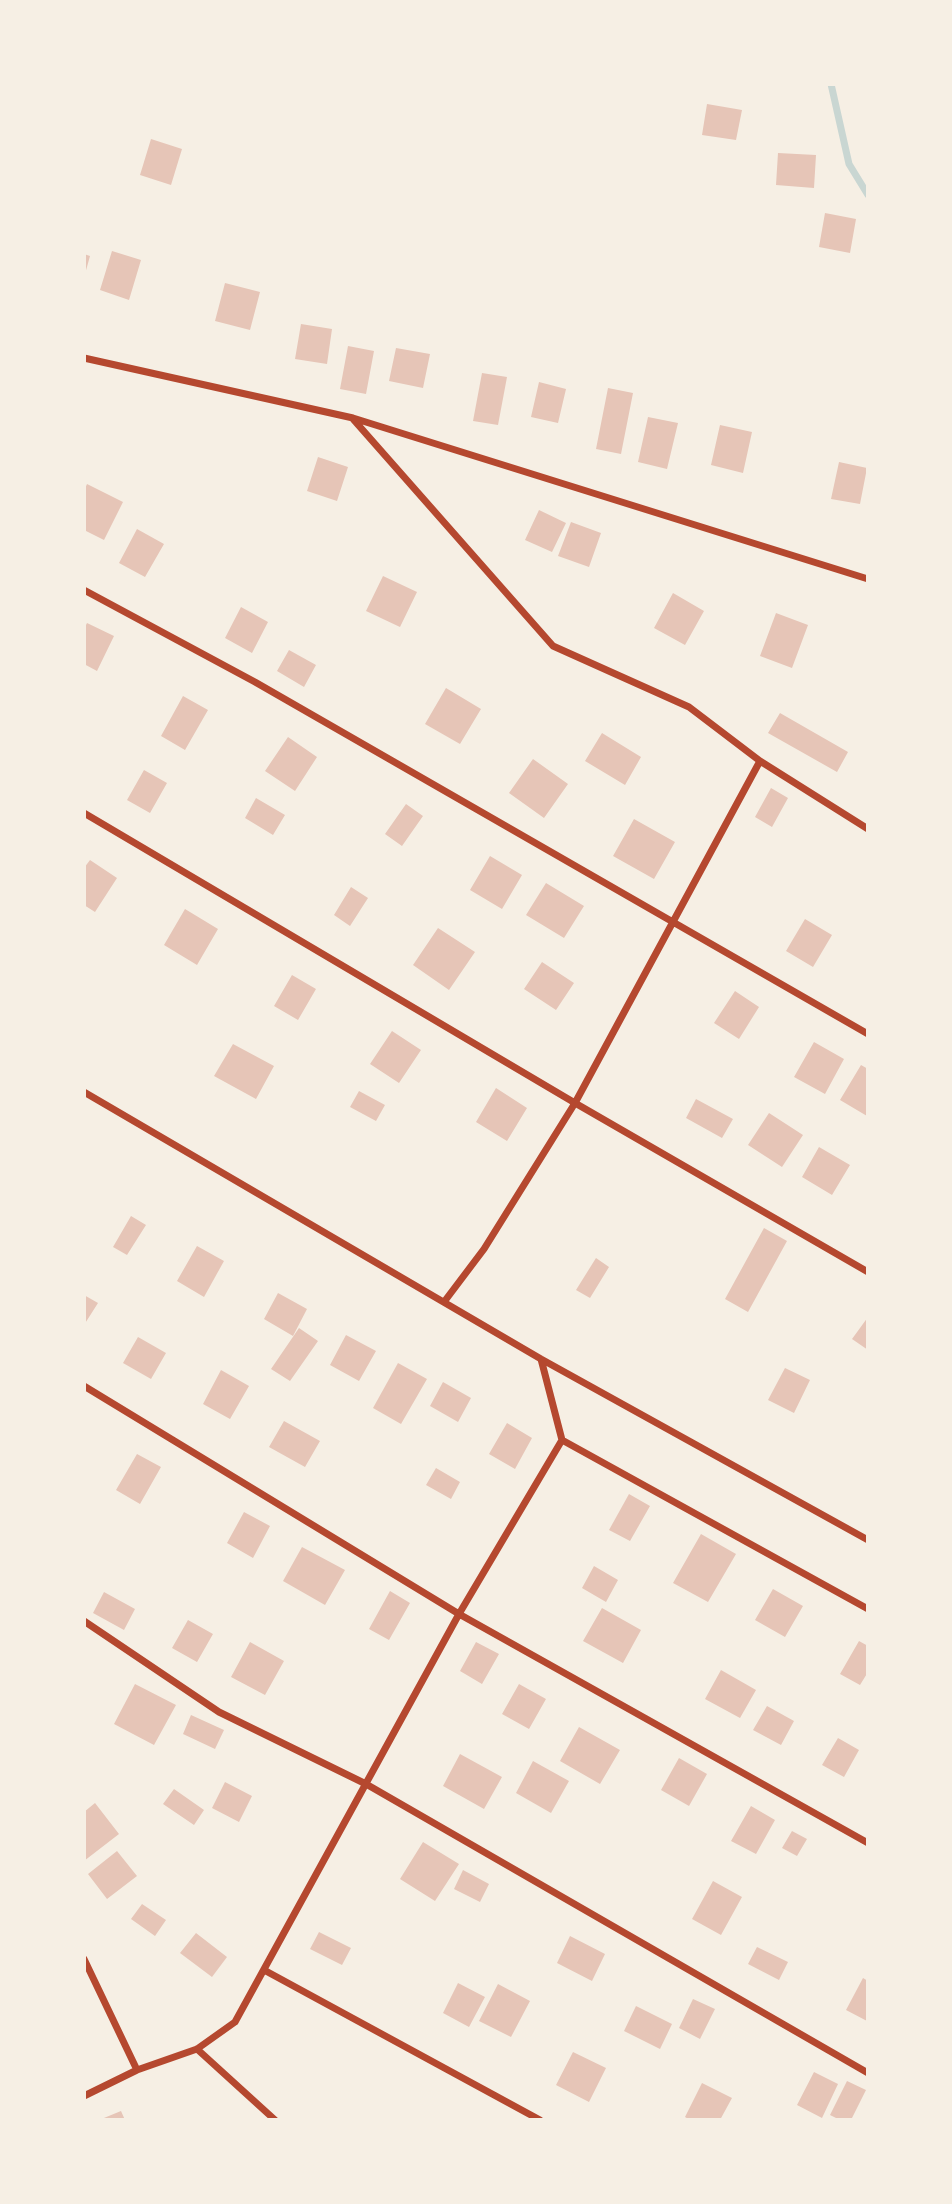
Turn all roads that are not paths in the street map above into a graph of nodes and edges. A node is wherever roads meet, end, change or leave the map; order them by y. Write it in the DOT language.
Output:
graph roads {
  1 [pos="84,358"];
  2 [pos="353,418"];
  3 [pos="868,579"];
  4 [pos="84,590"];
  5 [pos="760,761"];
  6 [pos="84,813"];
  7 [pos="868,829"];
  8 [pos="673,921"];
  9 [pos="868,1034"];
  10 [pos="84,1092"];
  11 [pos="575,1103"];
  12 [pos="868,1272"];
  13 [pos="444,1302"];
  14 [pos="541,1359"];
  15 [pos="84,1386"];
  16 [pos="562,1440"];
  17 [pos="868,1540"];
  18 [pos="868,1609"];
  19 [pos="459,1614"];
  20 [pos="84,1621"];
  21 [pos="366,1784"];
  22 [pos="868,1843"];
  23 [pos="84,1959"];
  24 [pos="264,1970"];
  25 [pos="197,2049"];
  26 [pos="136,2070"];
  27 [pos="868,2074"];
  28 [pos="84,2096"];
  29 [pos="275,2120"];
  30 [pos="540,2120"];
  1 -- 2 [label="street"];
  2 -- 3 [label="street"];
  2 -- 5 [label="street"];
  4 -- 8 [label="street"];
  5 -- 7 [label="street"];
  5 -- 8 [label="street"];
  6 -- 11 [label="street"];
  8 -- 9 [label="street"];
  8 -- 11 [label="street"];
  10 -- 13 [label="street"];
  11 -- 12 [label="street"];
  11 -- 13 [label="street"];
  13 -- 14 [label="street"];
  14 -- 16 [label="street"];
  14 -- 17 [label="street"];
  15 -- 19 [label="street"];
  16 -- 18 [label="street"];
  16 -- 19 [label="street"];
  19 -- 21 [label="street"];
  19 -- 22 [label="street"];
  20 -- 21 [label="street"];
  21 -- 24 [label="street"];
  21 -- 27 [label="street"];
  23 -- 26 [label="street"];
  24 -- 25 [label="street"];
  24 -- 30 [label="street"];
  25 -- 26 [label="street"];
  25 -- 29 [label="street"];
  26 -- 28 [label="street"];
}
